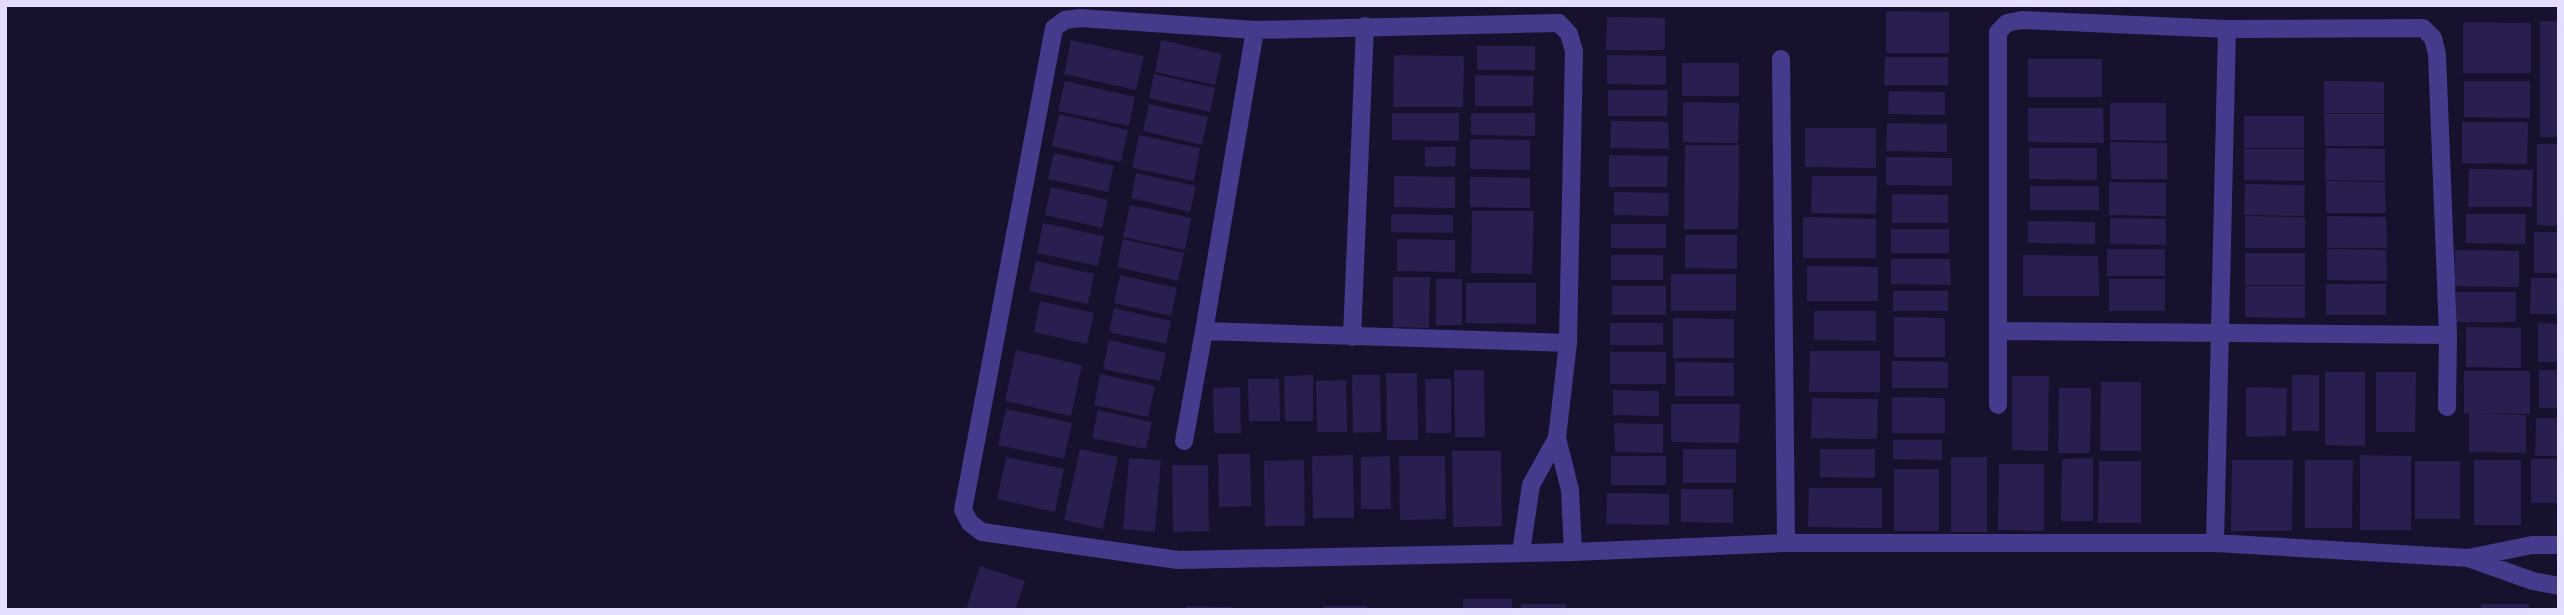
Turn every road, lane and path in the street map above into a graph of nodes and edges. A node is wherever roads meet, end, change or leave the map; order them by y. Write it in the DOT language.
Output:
graph roads {
  1 [pos="1365,26"];
  2 [pos="2227,29"];
  3 [pos="1255,30"];
  4 [pos="1781,59"];
  5 [pos="1204,331"];
  6 [pos="1999,331"];
  7 [pos="2221,333"];
  8 [pos="2448,335"];
  9 [pos="1352,337"];
  10 [pos="1567,343"];
  11 [pos="1998,405"];
  12 [pos="2447,407"];
  13 [pos="1557,438"];
  14 [pos="1184,442"];
  15 [pos="1786,543"];
  16 [pos="2215,543"];
  17 [pos="2559,545"];
  18 [pos="1521,552"];
  19 [pos="1573,552"];
  20 [pos="2468,558"];
  21 [pos="2559,586"];
  1 -- 3 [label="street"];
  1 -- 9 [label="street"];
  1 -- 10 [label="street"];
  2 -- 6 [label="street"];
  2 -- 7 [label="street"];
  2 -- 8 [label="street"];
  3 -- 5 [label="street"];
  3 -- 18 [label="street"];
  4 -- 15 [label="street"];
  5 -- 9 [label="street"];
  5 -- 14 [label="street"];
  6 -- 7 [label="street"];
  6 -- 11 [label="street"];
  7 -- 8 [label="street"];
  7 -- 16 [label="street"];
  8 -- 12 [label="street"];
  9 -- 10 [label="street"];
  10 -- 13 [label="street"];
  13 -- 18 [label="street"];
  13 -- 19 [label="street"];
  15 -- 16 [label="street"];
  15 -- 19 [label="street"];
  16 -- 20 [label="street"];
  17 -- 20 [label="street"];
  18 -- 19 [label="street"];
  20 -- 21 [label="street"];
}
